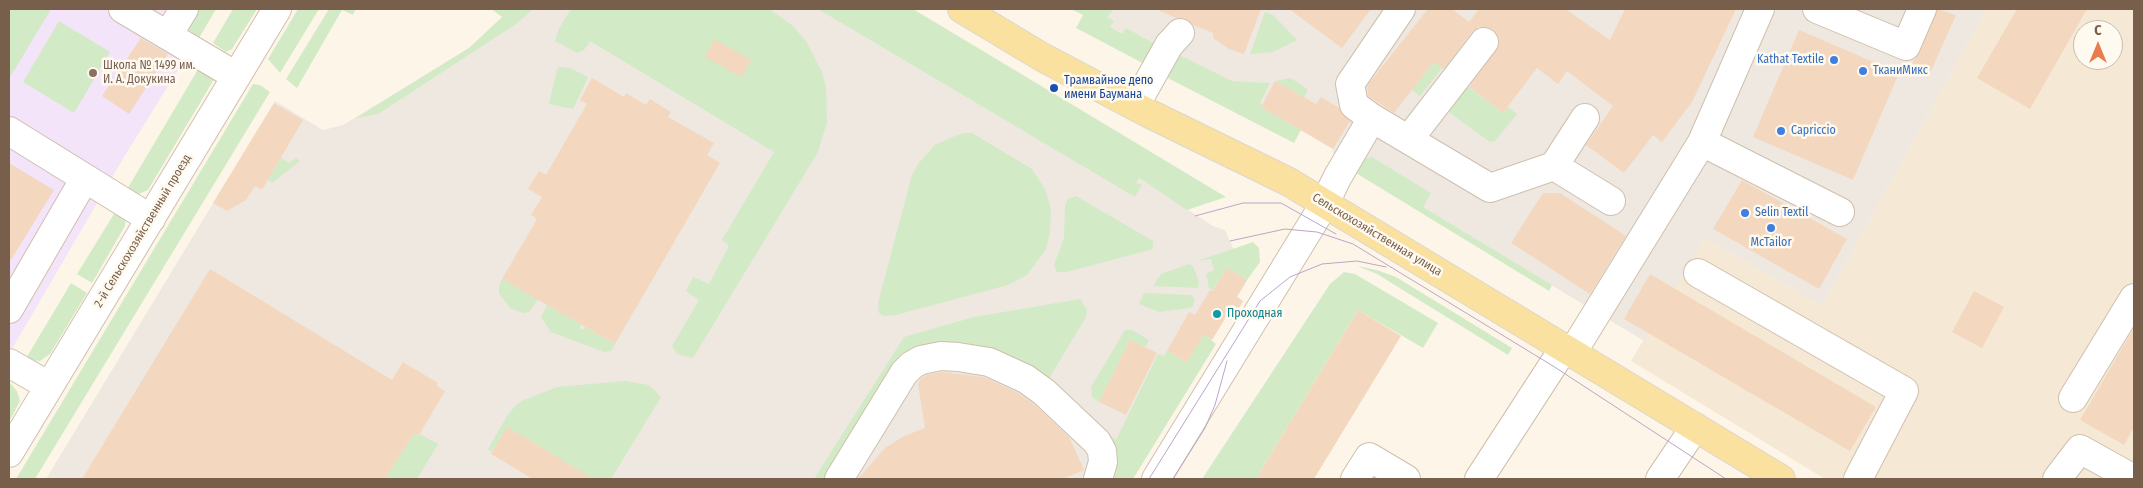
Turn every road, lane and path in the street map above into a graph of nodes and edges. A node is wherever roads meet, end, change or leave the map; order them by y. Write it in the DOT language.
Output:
graph roads {
  1 [pos="123,9"];
  2 [pos="184,9"];
  3 [pos="277,9"];
  4 [pos="962,9"];
  5 [pos="1401,9"];
  6 [pos="1760,9"];
  7 [pos="1817,9"];
  8 [pos="1922,9"];
  9 [pos="1180,33"];
  10 [pos="168,35"];
  11 [pos="1484,42"];
  12 [pos="236,76"];
  13 [pos="1135,106"];
  14 [pos="1372,118"];
  15 [pos="1585,118"];
  16 [pos="9,131"];
  17 [pos="1409,139"];
  18 [pos="1702,142"];
  19 [pos="1554,166"];
  20 [pos="84,178"];
  21 [pos="1612,201"];
  22 [pos="1325,203"];
  23 [pos="1840,212"];
  24 [pos="150,218"];
  25 [pos="1698,273"];
  26 [pos="2134,298"];
  27 [pos="9,308"];
  28 [pos="1568,351"];
  29 [pos="9,363"];
  30 [pos="49,386"];
  31 [pos="2074,398"];
  32 [pos="1695,427"];
  33 [pos="9,453"];
  34 [pos="2134,478"];
  35 [pos="839,479"];
  36 [pos="1098,479"];
  37 [pos="1156,479"];
  38 [pos="1355,479"];
  39 [pos="1406,479"];
  40 [pos="1479,479"];
  41 [pos="1660,479"];
  42 [pos="1780,479"];
  43 [pos="1858,479"];
  44 [pos="2057,479"];
  1 -- 10 [label="street"];
  2 -- 10 [label="street"];
  3 -- 12 [label="street, 2-й Сельскохозяйственный проезд"];
  4 -- 13 [label="main road, Сельскохозяйственная улица"];
  5 -- 14 [label="street"];
  6 -- 18 [label="street"];
  7 -- 8 [label="street"];
  9 -- 13 [label="street"];
  10 -- 12 [label="street"];
  11 -- 17 [label="street"];
  12 -- 24 [label="street, 2-й Сельскохозяйственный проезд"];
  13 -- 22 [label="main road, Сельскохозяйственная улица"];
  14 -- 17 [label="street"];
  14 -- 22 [label="street"];
  15 -- 19 [label="street"];
  16 -- 20 [label="street"];
  17 -- 19 [label="street"];
  18 -- 23 [label="street"];
  18 -- 28 [label="street"];
  19 -- 21 [label="street"];
  20 -- 24 [label="street"];
  20 -- 27 [label="street"];
  22 -- 28 [label="main road, Сельскохозяйственная улица"];
  22 -- 37 [label="street"];
  24 -- 30 [label="street, 2-й Сельскохозяйственный проезд"];
  25 -- 43 [label="street"];
  26 -- 31 [label="street"];
  28 -- 32 [label="main road, Сельскохозяйственная улица"];
  28 -- 40 [label="street"];
  29 -- 30 [label="street"];
  30 -- 33 [label="street, 2-й Сельскохозяйственный проезд"];
  32 -- 41 [label="street"];
  32 -- 42 [label="main road, Сельскохозяйственная улица"];
  34 -- 44 [label="street"];
  35 -- 36 [label="street"];
  38 -- 39 [label="street"];
}
